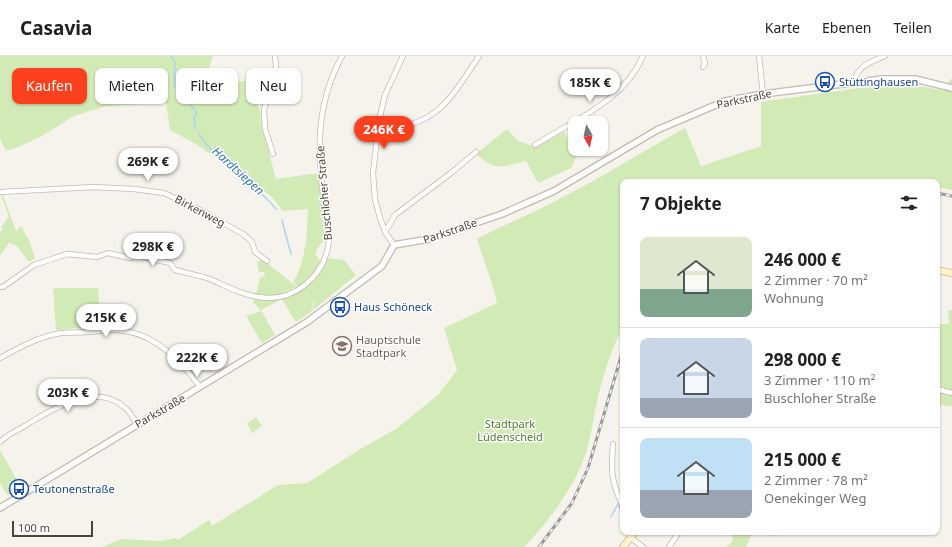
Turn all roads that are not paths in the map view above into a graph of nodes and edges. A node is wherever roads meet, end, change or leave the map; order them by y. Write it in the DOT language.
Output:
graph roads {
  1 [pos="275,56"];
  2 [pos="342,56"];
  3 [pos="403,56"];
  4 [pos="479,56"];
  5 [pos="643,56"];
  6 [pos="703,56"];
  7 [pos="759,56"];
  8 [pos="885,56"];
  9 [pos="703,67"];
  10 [pos="854,82"];
  11 [pos="952,88"];
  12 [pos="763,94"];
  13 [pos="379,128"];
  14 [pos="535,145"];
  15 [pos="476,152"];
  16 [pos="273,154"];
  17 [pos="0,192"];
  18 [pos="385,232"];
  19 [pos="394,245"];
  20 [pos="266,261"];
  21 [pos="940,271"];
  22 [pos="952,273"];
  23 [pos="0,287"];
  24 [pos="0,358"];
  25 [pos="200,387"];
  26 [pos="940,390"];
  27 [pos="952,393"];
  28 [pos="137,424"];
  29 [pos="0,442"];
  30 [pos="613,444"];
  31 [pos="620,500"];
  32 [pos="0,508"];
  33 [pos="633,535"];
  34 [pos="677,535"];
  35 [pos="631,538"];
  36 [pos="623,547"];
  37 [pos="643,547"];
  38 [pos="669,547"];
  1 -- 16 [label="street"];
  2 -- 23 [label="street, Buschloher Straße"];
  3 -- 13 [label="street"];
  4 -- 13 [label="street"];
  5 -- 14 [label="street"];
  6 -- 9 [label="street"];
  7 -- 12 [label="street"];
  8 -- 10 [label="street"];
  10 -- 11 [label="street, Parkstraße"];
  10 -- 12 [label="street, Parkstraße"];
  12 -- 19 [label="street, Parkstraße"];
  13 -- 18 [label="street"];
  15 -- 18 [label="street"];
  17 -- 20 [label="street, Birkenweg"];
  18 -- 19 [label="street"];
  19 -- 25 [label="street, Parkstraße"];
  21 -- 22 [label="main road"];
  24 -- 25 [label="street"];
  25 -- 28 [label="street, Parkstraße"];
  26 -- 27 [label="street"];
  28 -- 29 [label="street"];
  28 -- 32 [label="street, Parkstraße"];
  30 -- 31 [label="street"];
  33 -- 35 [label="main road"];
  34 -- 38 [label="street"];
  35 -- 36 [label="main road"];
  35 -- 37 [label="street"];
}
